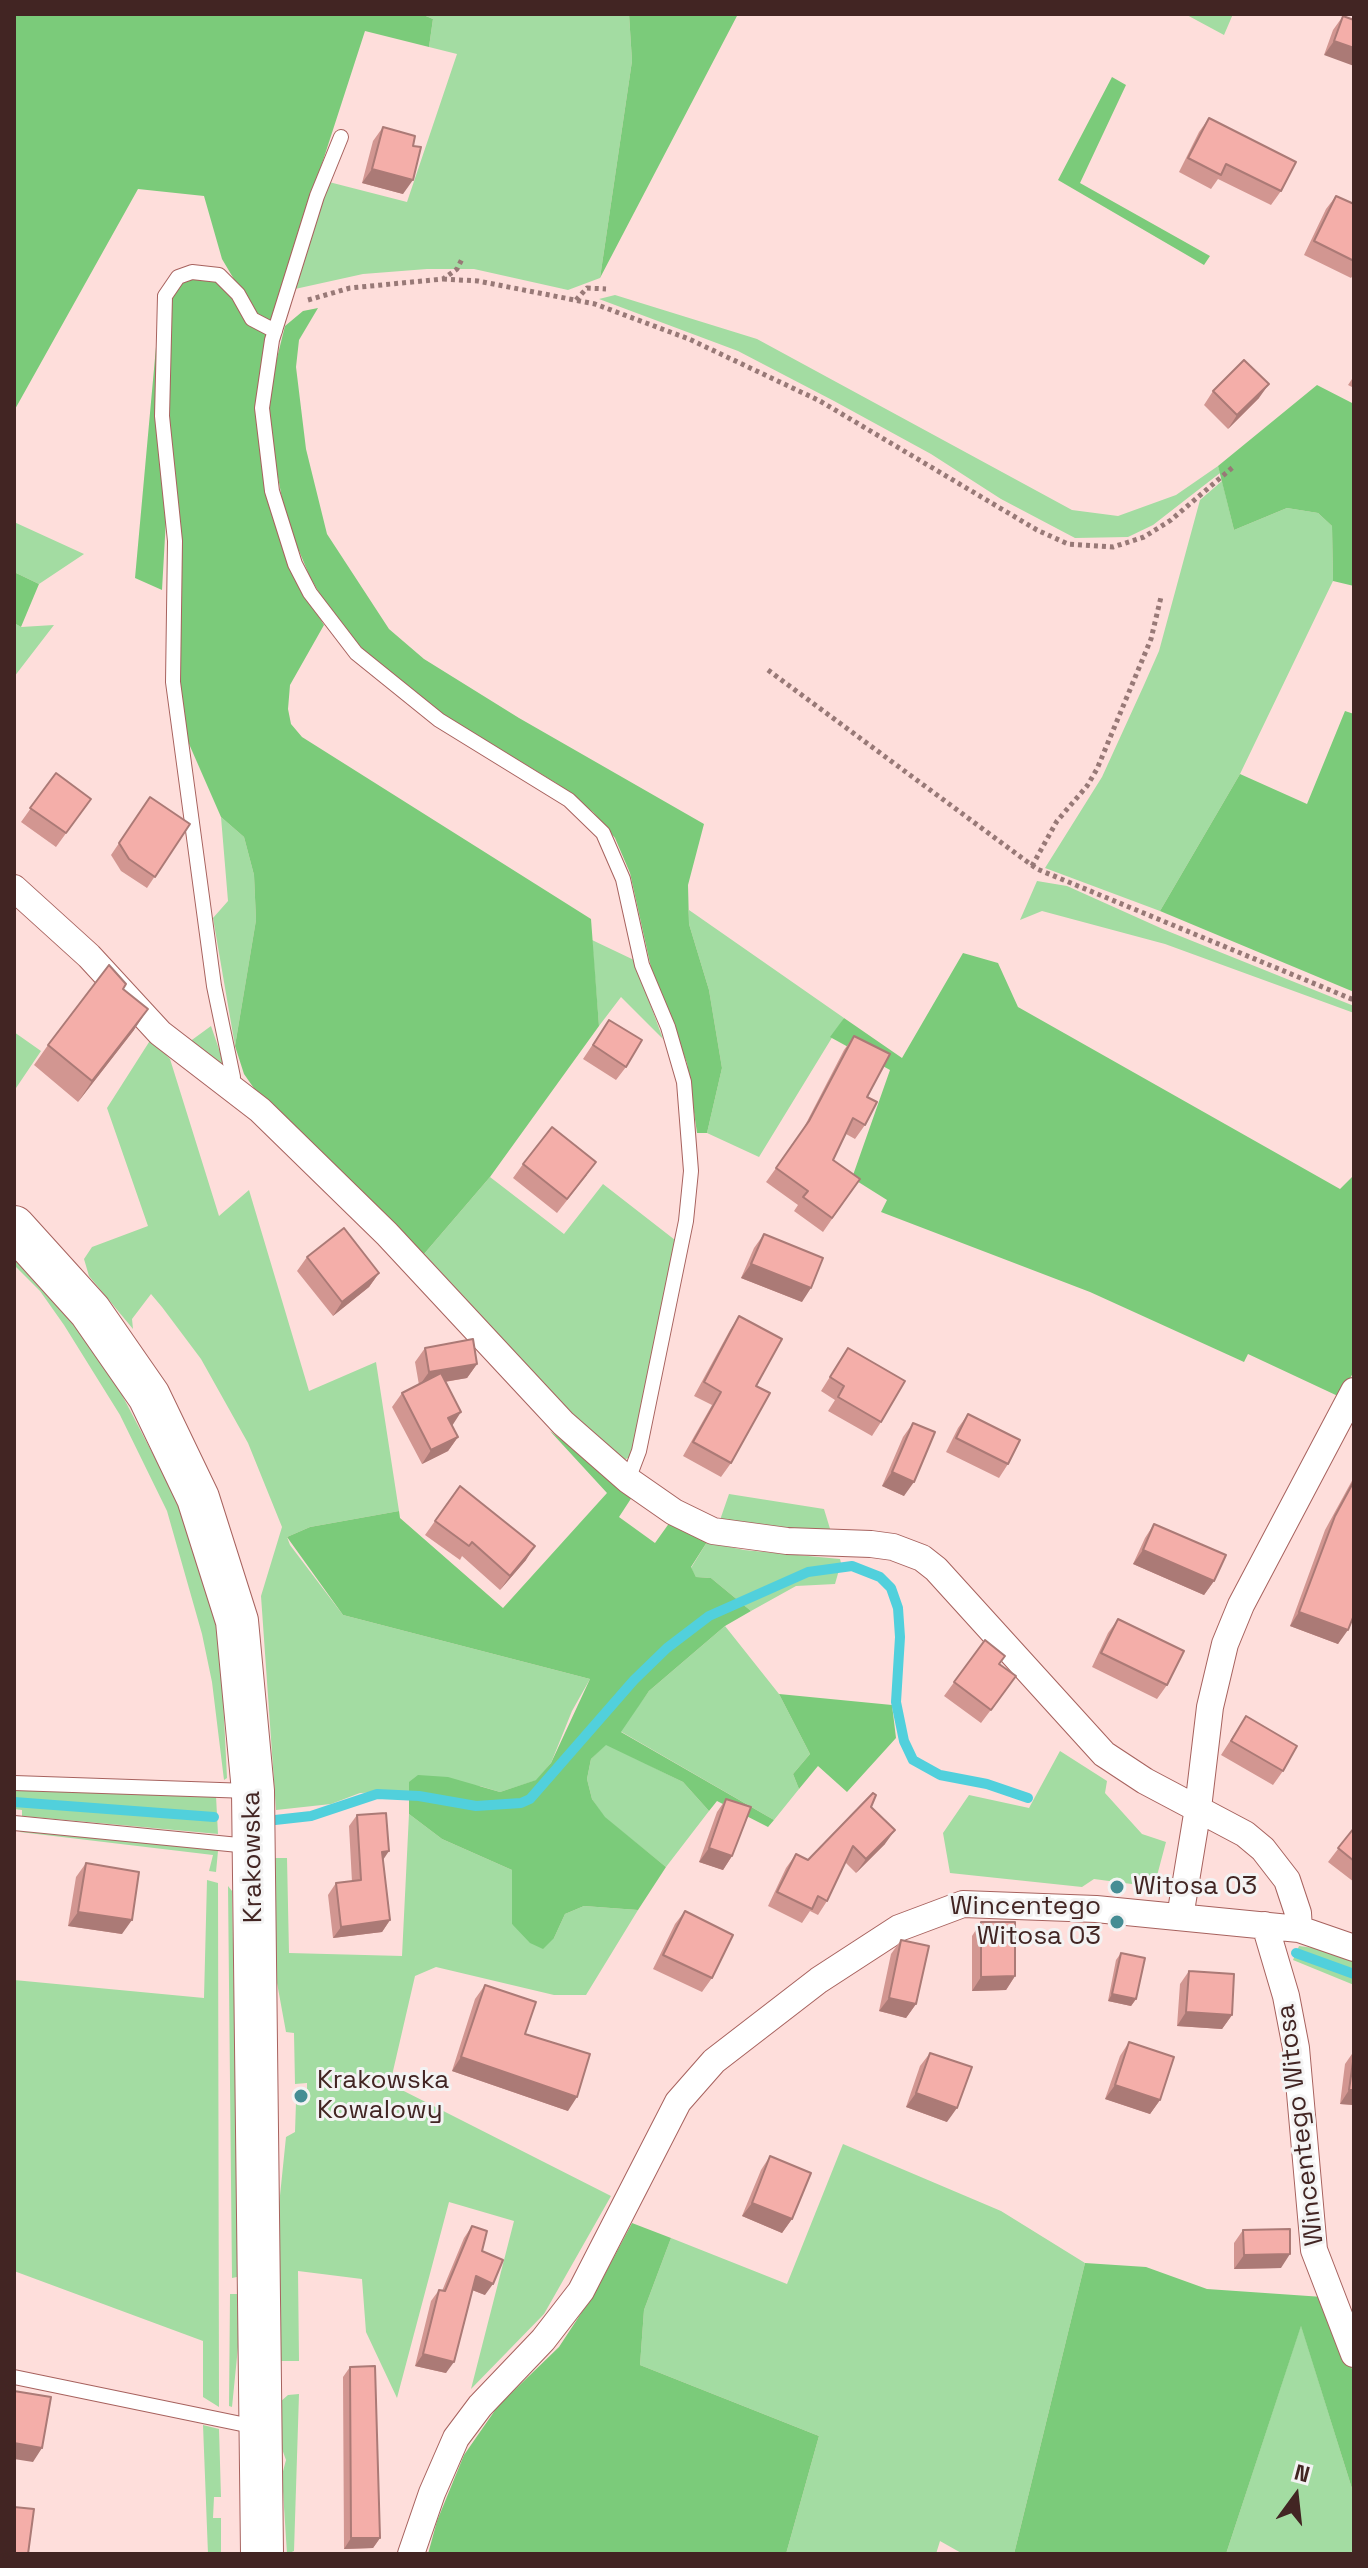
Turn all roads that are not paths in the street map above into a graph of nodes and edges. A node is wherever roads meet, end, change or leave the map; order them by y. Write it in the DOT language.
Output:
graph roads {
  1 [pos="341,137"];
  2 [pos="275,331"];
  3 [pos="14,888"];
  4 [pos="230,1088"];
  5 [pos="14,1227"];
  6 [pos="1354,1391"];
  7 [pos="628,1480"];
  8 [pos="14,1783"];
  9 [pos="253,1791"];
  10 [pos="1198,1808"];
  11 [pos="14,1823"];
  12 [pos="254,1846"];
  13 [pos="1180,1917"];
  14 [pos="1265,1925"];
  15 [pos="1299,1929"];
  16 [pos="1354,1948"];
  17 [pos="1354,2354"];
  18 [pos="14,2377"];
  19 [pos="261,2428"];
  20 [pos="262,2554"];
  21 [pos="411,2554"];
  1 -- 2 [label="lane"];
  2 -- 4 [label="lane"];
  2 -- 7 [label="lane"];
  3 -- 4 [label="street"];
  4 -- 7 [label="street"];
  5 -- 9 [label="main road, Krakowska"];
  6 -- 10 [label="street"];
  7 -- 10 [label="street"];
  8 -- 9 [label="lane"];
  9 -- 12 [label="main road, Krakowska"];
  10 -- 13 [label="street"];
  10 -- 15 [label="street"];
  11 -- 12 [label="lane"];
  12 -- 19 [label="main road, Krakowska"];
  13 -- 14 [label="street"];
  13 -- 21 [label="street"];
  14 -- 15 [label="street"];
  14 -- 17 [label="street, Wincentego Witosa"];
  15 -- 16 [label="street"];
  18 -- 19 [label="lane"];
  19 -- 20 [label="main road, Krakowska"];
}
